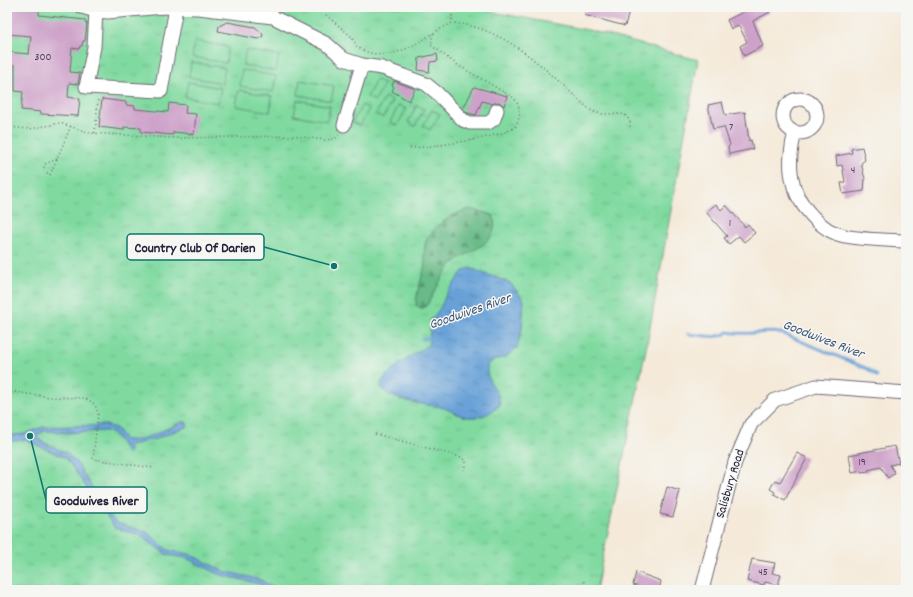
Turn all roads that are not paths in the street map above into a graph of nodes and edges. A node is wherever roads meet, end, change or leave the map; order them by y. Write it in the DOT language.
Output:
graph roads {
  1 [pos="82,7"];
  2 [pos="176,8"];
  3 [pos="96,11"];
  4 [pos="362,65"];
  5 [pos="497,110"];
  6 [pos="344,125"];
  7 [pos="795,133"];
  8 [pos="906,241"];
  9 [pos="906,393"];
  10 [pos="702,590"];
  1 -- 3 [label="street"];
  2 -- 3 [label="street"];
  2 -- 3 [label="street"];
  2 -- 4 [label="street"];
  4 -- 5 [label="street"];
  4 -- 6 [label="street"];
  7 -- 8 [label="street"];
  9 -- 10 [label="street, Salisbury Road"];
}
